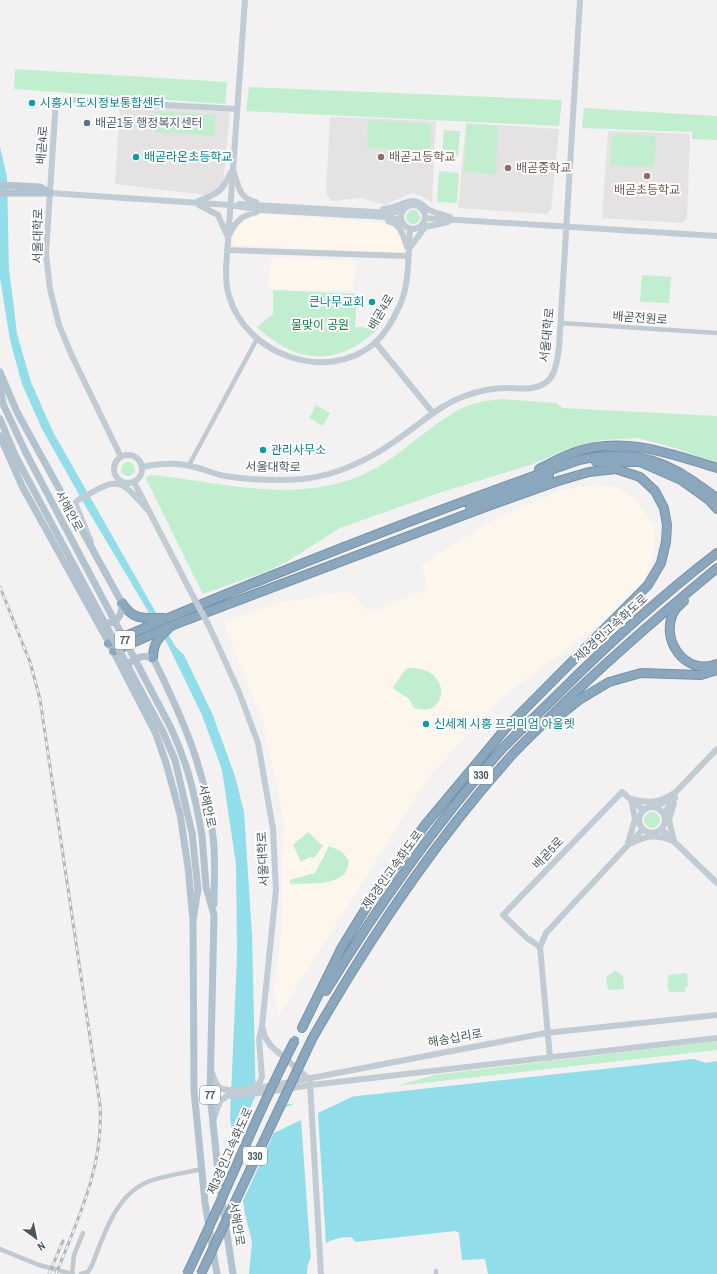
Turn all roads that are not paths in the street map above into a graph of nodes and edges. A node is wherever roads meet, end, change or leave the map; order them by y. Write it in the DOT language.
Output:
graph roads {
  1 [pos="245,0"];
  2 [pos="580,0"];
  3 [pos="237,109"];
  4 [pos="233,168"];
  5 [pos="0,185"];
  6 [pos="18,190"];
  7 [pos="0,193"];
  8 [pos="50,193"];
  9 [pos="194,202"];
  10 [pos="230,205"];
  11 [pos="267,208"];
  12 [pos="403,210"];
  13 [pos="363,213"];
  14 [pos="425,218"];
  15 [pos="457,220"];
  16 [pos="401,222"];
  17 [pos="566,228"];
  18 [pos="410,229"];
  19 [pos="717,236"];
  20 [pos="228,238"];
  21 [pos="227,250"];
  22 [pos="408,253"];
  23 [pos="561,323"];
  24 [pos="717,333"];
  25 [pos="257,338"];
  26 [pos="375,342"];
  27 [pos="0,372"];
  28 [pos="0,385"];
  29 [pos="433,412"];
  30 [pos="0,419"];
  31 [pos="0,436"];
  32 [pos="121,457"];
  33 [pos="189,465"];
  34 [pos="142,468"];
  35 [pos="717,468"];
  36 [pos="106,482"];
  37 [pos="120,482"];
  38 [pos="134,482"];
  39 [pos="490,492"];
  40 [pos="717,500"];
  41 [pos="717,509"];
  42 [pos="148,510"];
  43 [pos="410,535"];
  44 [pos="717,552"];
  45 [pos="98,559"];
  46 [pos="717,568"];
  47 [pos="122,603"];
  48 [pos="96,618"];
  49 [pos="170,622"];
  50 [pos="153,633"];
  51 [pos="110,643"];
  52 [pos="114,651"];
  53 [pos="153,658"];
  54 [pos="717,664"];
  55 [pos="717,670"];
  56 [pos="126,673"];
  57 [pos="717,749"];
  58 [pos="717,754"];
  59 [pos="512,756"];
  60 [pos="678,793"];
  61 [pos="631,799"];
  62 [pos="655,807"];
  63 [pos="643,810"];
  64 [pos="664,815"];
  65 [pos="643,829"];
  66 [pos="661,829"];
  67 [pos="674,842"];
  68 [pos="627,846"];
  69 [pos="717,883"];
  70 [pos="214,915"];
  71 [pos="193,920"];
  72 [pos="540,947"];
  73 [pos="717,1014"];
  74 [pos="262,1026"];
  75 [pos="302,1028"];
  76 [pos="546,1033"];
  77 [pos="717,1038"];
  78 [pos="550,1058"];
  79 [pos="210,1068"];
  80 [pos="310,1082"];
  81 [pos="251,1089"];
  82 [pos="212,1122"];
  83 [pos="202,1169"];
  84 [pos="83,1233"];
  85 [pos="0,1250"];
  86 [pos="71,1274"];
  87 [pos="81,1274"];
  88 [pos="187,1274"];
  89 [pos="201,1274"];
  90 [pos="217,1274"];
  91 [pos="233,1274"];
  92 [pos="321,1274"];
  1 -- 3 [label="main road, 배곧4로"];
  2 -- 17 [label="main road, 서울대학로"];
  3 -- 4 [label="main road, 배곧4로"];
  3 -- 8 [label="main road, 배곧4로"];
  4 -- 9 [label="main road"];
  4 -- 10 [label="main road, 배곧4로"];
  4 -- 11 [label="main road"];
  5 -- 6 [label="main road"];
  6 -- 7 [label="main road"];
  6 -- 8 [label="main road"];
  8 -- 9 [label="main road"];
  8 -- 32 [label="main road, 서울대학로"];
  9 -- 10 [label="main road"];
  9 -- 20 [label="main road"];
  10 -- 11 [label="main road"];
  10 -- 20 [label="main road, 배곧4로"];
  11 -- 13 [label="main road"];
  11 -- 20 [label="main road"];
  12 -- 13 [label="main road"];
  12 -- 14 [label="main road"];
  12 -- 16 [label="main road"];
  13 -- 15 [label="main road"];
  13 -- 16 [label="main road"];
  13 -- 22 [label="main road"];
  14 -- 15 [label="main road"];
  14 -- 18 [label="main road"];
  15 -- 17 [label="main road"];
  15 -- 22 [label="main road"];
  16 -- 18 [label="main road"];
  17 -- 19 [label="main road"];
  17 -- 23 [label="main road, 서울대학로"];
  18 -- 22 [label="main road, 배곧4로"];
  20 -- 21 [label="main road, 배곧4로"];
  21 -- 22 [label="main road"];
  21 -- 25 [label="main road, 배곧4로"];
  22 -- 26 [label="main road, 배곧4로"];
  23 -- 24 [label="street, 배곧전원로"];
  23 -- 29 [label="main road, 서울대학로"];
  25 -- 26 [label="main road, 배곧4로"];
  25 -- 33 [label="street"];
  26 -- 29 [label="main road"];
  27 -- 45 [label="main road"];
  28 -- 70 [label="main road, 서해안로 / 77, bridge"];
  29 -- 33 [label="main road, 서울대학로"];
  30 -- 71 [label="main road, 서해안로 / 77, bridge"];
  31 -- 48 [label="main road"];
  32 -- 34 [label="main road"];
  32 -- 37 [label="main road"];
  33 -- 34 [label="main road, 서울대학로"];
  34 -- 38 [label="main road"];
  35 -- 39 [label="highway"];
  36 -- 37 [label="main road"];
  36 -- 42 [label="main road"];
  36 -- 45 [label="main road"];
  37 -- 38 [label="main road"];
  38 -- 42 [label="main road, 서울대학로"];
  39 -- 40 [label="highway"];
  39 -- 49 [label="highway"];
  41 -- 43 [label="highway"];
  42 -- 74 [label="main road, 서울대학로, bridge"];
  43 -- 49 [label="highway"];
  43 -- 75 [label="highway"];
  44 -- 75 [label="highway, 제3경인고속화도로 / 330"];
  45 -- 47 [label="main road"];
  46 -- 54 [label="highway"];
  46 -- 59 [label="highway, 제3경인고속화도로 / 330"];
  47 -- 48 [label="main road"];
  47 -- 49 [label="highway"];
  48 -- 51 [label="main road"];
  49 -- 50 [label="highway"];
  50 -- 51 [label="highway"];
  50 -- 52 [label="highway"];
  50 -- 53 [label="highway"];
  51 -- 52 [label="main road"];
  52 -- 56 [label="main road"];
  53 -- 56 [label="main road"];
  53 -- 70 [label="main road"];
  55 -- 59 [label="highway"];
  56 -- 71 [label="main road"];
  57 -- 60 [label="main road"];
  58 -- 60 [label="main road"];
  59 -- 89 [label="highway, 제3경인고속화도로 / 330, bridge"];
  60 -- 61 [label="main road"];
  60 -- 62 [label="main road"];
  60 -- 64 [label="main road"];
  60 -- 67 [label="main road"];
  61 -- 63 [label="main road"];
  61 -- 68 [label="main road"];
  61 -- 72 [label="main road, 배곧5로"];
  62 -- 63 [label="main road"];
  62 -- 64 [label="main road"];
  63 -- 65 [label="main road"];
  64 -- 66 [label="main road"];
  65 -- 66 [label="main road"];
  65 -- 68 [label="main road"];
  66 -- 67 [label="main road"];
  67 -- 68 [label="main road"];
  67 -- 69 [label="main road"];
  68 -- 72 [label="main road"];
  70 -- 79 [label="main road, 서해안로 / 77"];
  71 -- 83 [label="main road, 서해안로 / 77"];
  72 -- 76 [label="main road"];
  73 -- 76 [label="main road, 해송십리로"];
  74 -- 80 [label="main road, 서울대학로"];
  74 -- 81 [label="main road"];
  75 -- 88 [label="highway, 제3경인고속화도로 / 330, bridge"];
  76 -- 78 [label="main road"];
  76 -- 80 [label="main road, 해송십리로"];
  77 -- 78 [label="main road, 해송십리로"];
  78 -- 80 [label="main road, 해송십리로"];
  79 -- 81 [label="main road, 해송십리로"];
  79 -- 82 [label="main road, 서해안로 / 77"];
  80 -- 81 [label="main road, 해송십리로"];
  80 -- 82 [label="main road, 해송십리로"];
  80 -- 92 [label="main road"];
  82 -- 91 [label="main road, 서해안로 / 77"];
  83 -- 87 [label="street"];
  83 -- 90 [label="main road, 서해안로 / 77"];
  84 -- 86 [label="street"];
  85 -- 86 [label="street"];
}
